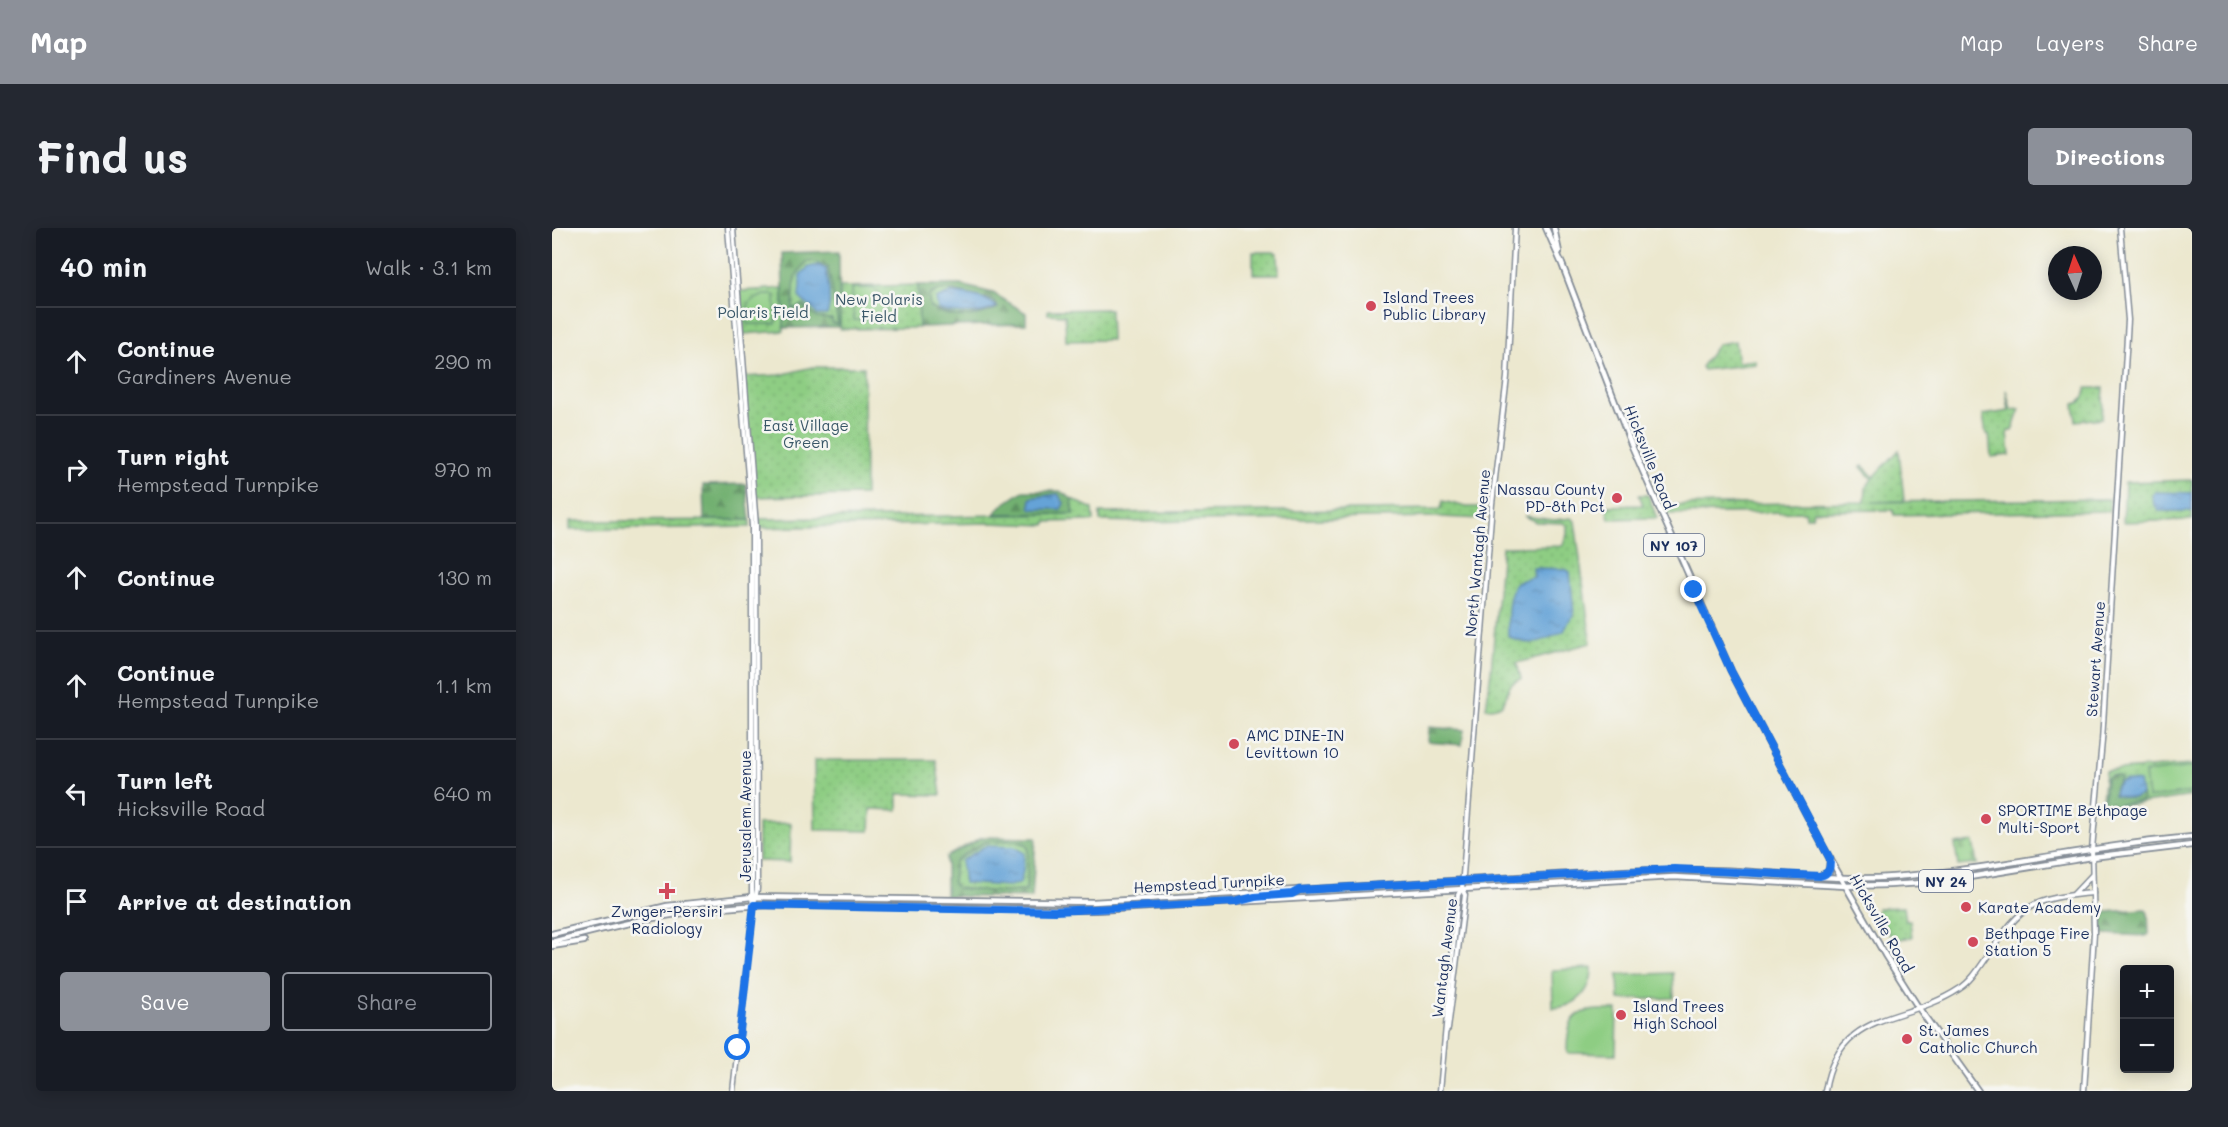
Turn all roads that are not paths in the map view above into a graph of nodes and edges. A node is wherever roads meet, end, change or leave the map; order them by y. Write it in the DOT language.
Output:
graph roads {
  1 [pos="728,228"];
  2 [pos="733,228"];
  3 [pos="1515,228"];
  4 [pos="1546,228"];
  5 [pos="1554,228"];
  6 [pos="2120,228"];
  7 [pos="1562,264"];
  8 [pos="2192,837"];
  9 [pos="2192,845"];
  10 [pos="2092,849"];
  11 [pos="2092,857"];
  12 [pos="1830,859"];
  13 [pos="2092,875"];
  14 [pos="1820,876"];
  15 [pos="1841,877"];
  16 [pos="1462,880"];
  17 [pos="1846,886"];
  18 [pos="1873,886"];
  19 [pos="1461,888"];
  20 [pos="1299,890"];
  21 [pos="2093,893"];
  22 [pos="2073,895"];
  23 [pos="754,897"];
  24 [pos="1299,898"];
  25 [pos="1235,902"];
  26 [pos="1855,902"];
  27 [pos="754,905"];
  28 [pos="552,934"];
  29 [pos="584,941"];
  30 [pos="552,944"];
  31 [pos="1918,1007"];
  32 [pos="733,1091"];
  33 [pos="1440,1091"];
  34 [pos="1826,1091"];
  35 [pos="1978,1091"];
  36 [pos="2084,1091"];
  1 -- 23 [label="main road, Jerusalem Avenue"];
  2 -- 23 [label="main road, Jerusalem Avenue"];
  3 -- 16 [label="main road, North Wantagh Avenue"];
  4 -- 7 [label="main road, Hicksville Road / NY 107"];
  5 -- 7 [label="main road, Hicksville Road / NY 107"];
  6 -- 10 [label="main road, Stewart Avenue"];
  7 -- 12 [label="main road, Hicksville Road / NY 107"];
  8 -- 10 [label="main road, Hempstead Turnpike / NY 24"];
  9 -- 11 [label="main road, Hempstead Turnpike / NY 24"];
  10 -- 11 [label="main road, Stewart Avenue"];
  10 -- 15 [label="main road, Hempstead Turnpike / NY 24"];
  11 -- 13 [label="main road, Stewart Avenue"];
  11 -- 18 [label="main road, Hempstead Turnpike / NY 24"];
  12 -- 14 [label="main road"];
  12 -- 15 [label="main road, Hicksville Road / NY 107"];
  13 -- 21 [label="main road, Stewart Avenue"];
  13 -- 22 [label="main road"];
  14 -- 15 [label="main road, Hempstead Turnpike / NY 24"];
  14 -- 16 [label="main road, Hempstead Turnpike / NY 24"];
  15 -- 17 [label="main road, Hicksville Road / NY 107"];
  16 -- 19 [label="main road, Wantagh Avenue"];
  16 -- 20 [label="main road, Hempstead Turnpike / NY 24"];
  17 -- 18 [label="main road, Hempstead Turnpike / NY 24"];
  17 -- 19 [label="main road, Hempstead Turnpike / NY 24"];
  17 -- 26 [label="main road, Hicksville Road / NY 107"];
  18 -- 26 [label="main road"];
  19 -- 24 [label="main road, Hempstead Turnpike / NY 24"];
  19 -- 33 [label="main road, Wantagh Avenue"];
  20 -- 23 [label="main road, Hempstead Turnpike / NY 24"];
  20 -- 24 [label="main road"];
  20 -- 25 [label="main road"];
  21 -- 22 [label="main road"];
  21 -- 36 [label="main road, Stewart Avenue"];
  22 -- 31 [label="main road"];
  23 -- 27 [label="main road, Jerusalem Avenue"];
  23 -- 28 [label="main road, Hempstead Turnpike / NY 24"];
  24 -- 25 [label="main road, Hempstead Turnpike / NY 24"];
  25 -- 27 [label="main road, Hempstead Turnpike / NY 24"];
  26 -- 31 [label="main road, Hicksville Road / NY 107"];
  27 -- 30 [label="main road, Hempstead Turnpike / NY 24"];
  27 -- 32 [label="main road"];
  29 -- 30 [label="main road"];
  31 -- 34 [label="main road"];
  31 -- 35 [label="main road, Hicksville Road / NY 107"];
}
